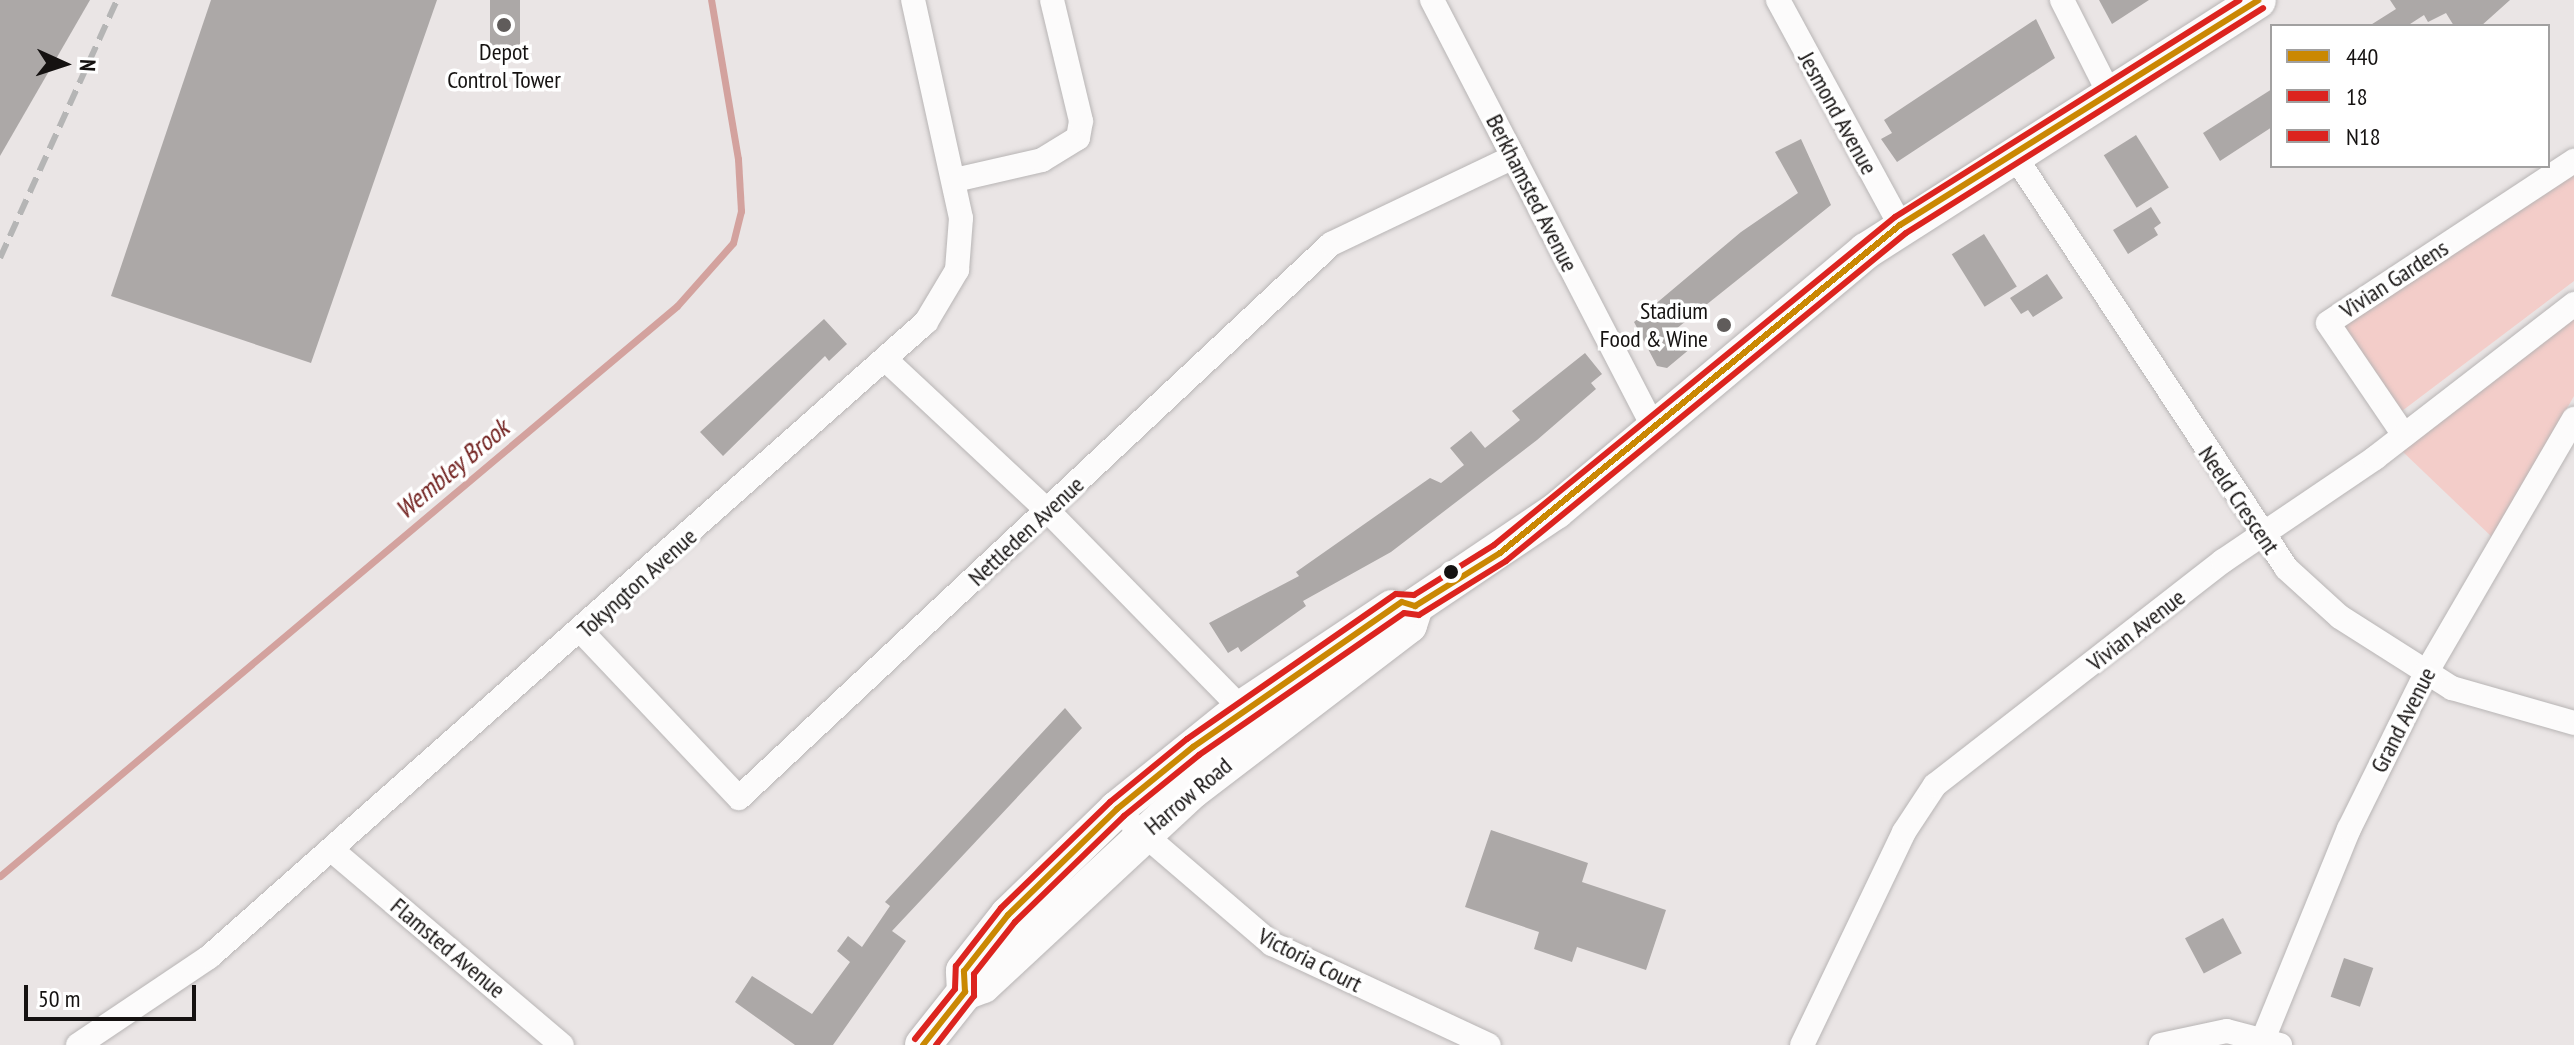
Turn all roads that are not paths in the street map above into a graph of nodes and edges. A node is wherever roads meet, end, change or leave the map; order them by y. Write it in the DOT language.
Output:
graph roads {
  1 [pos="913,0"];
  2 [pos="1052,0"];
  3 [pos="1432,0"];
  4 [pos="1778,0"];
  5 [pos="2062,0"];
  6 [pos="2258,0"];
  7 [pos="2108,91"];
  8 [pos="2012,152"];
  9 [pos="1513,157"];
  10 [pos="2574,161"];
  11 [pos="955,180"];
  12 [pos="1900,225"];
  13 [pos="2574,304"];
  14 [pos="886,360"];
  15 [pos="2574,419"];
  16 [pos="1654,428"];
  17 [pos="2404,435"];
  18 [pos="1048,511"];
  19 [pos="2261,534"];
  20 [pos="582,632"];
  21 [pos="2426,673"];
  22 [pos="1254,720"];
  23 [pos="2574,723"];
  24 [pos="1117,809"];
  25 [pos="1143,834"];
  26 [pos="333,851"];
  27 [pos="965,992"];
  28 [pos="2272,1041"];
  29 [pos="78,1045"];
  30 [pos="562,1045"];
  31 [pos="923,1045"];
  32 [pos="1489,1045"];
  33 [pos="1802,1045"];
  34 [pos="2161,1045"];
  1 -- 11 [label="street, Tokyngton Avenue"];
  2 -- 11 [label="street"];
  3 -- 9 [label="street, Berkhamsted Avenue"];
  4 -- 12 [label="street, Jesmond Avenue"];
  5 -- 7 [label="street"];
  6 -- 7 [label="main road, Harrow Road"];
  7 -- 8 [label="main road, Harrow Road"];
  8 -- 12 [label="main road, Harrow Road"];
  8 -- 19 [label="street, Neeld Crescent"];
  9 -- 16 [label="street, Berkhamsted Avenue"];
  9 -- 18 [label="street, Nettleden Avenue"];
  10 -- 17 [label="street, Vivian Gardens"];
  11 -- 14 [label="street, Tokyngton Avenue"];
  12 -- 16 [label="main road, Harrow Road"];
  13 -- 17 [label="street, Vivian Avenue"];
  14 -- 18 [label="street"];
  14 -- 20 [label="street, Tokyngton Avenue"];
  15 -- 21 [label="street, Grand Avenue"];
  16 -- 22 [label="main road, Harrow Road"];
  17 -- 19 [label="street, Vivian Avenue"];
  18 -- 20 [label="street, Nettleden Avenue"];
  18 -- 22 [label="street"];
  19 -- 21 [label="street, Neeld Crescent"];
  19 -- 33 [label="street, Vivian Avenue"];
  20 -- 26 [label="street, Tokyngton Avenue"];
  21 -- 23 [label="street, Neeld Crescent"];
  21 -- 28 [label="street, Grand Avenue"];
  22 -- 24 [label="main road, Harrow Road"];
  22 -- 25 [label="main road, Harrow Road"];
  24 -- 25 [label="street, Victoria Court"];
  24 -- 27 [label="main road, Harrow Road"];
  25 -- 27 [label="main road, Harrow Road"];
  25 -- 32 [label="street, Victoria Court"];
  26 -- 29 [label="street, Tokyngton Avenue"];
  26 -- 30 [label="street, Flamsted Avenue"];
  27 -- 31 [label="main road, Harrow Road"];
  28 -- 34 [label="street"];
}
